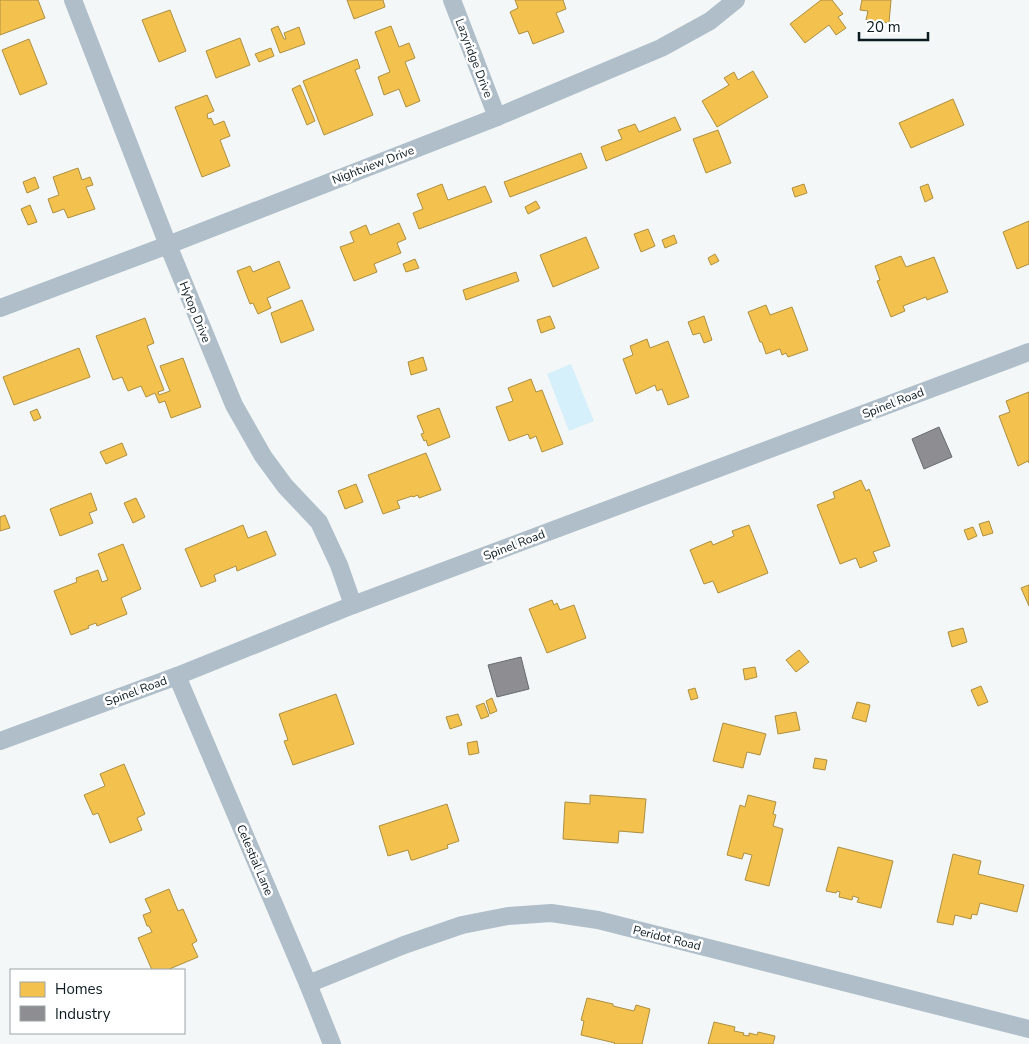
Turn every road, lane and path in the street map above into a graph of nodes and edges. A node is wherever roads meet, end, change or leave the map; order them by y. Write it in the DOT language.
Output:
graph roads {
  1 [pos="73,0"];
  2 [pos="452,0"];
  3 [pos="736,0"];
  4 [pos="496,117"];
  5 [pos="168,245"];
  6 [pos="0,308"];
  7 [pos="1029,352"];
  8 [pos="353,605"];
  9 [pos="177,676"];
  10 [pos="0,741"];
  11 [pos="308,984"];
  12 [pos="1029,1029"];
  13 [pos="332,1044"];
  1 -- 5 [label="street, Hytop Drive"];
  2 -- 4 [label="street, Lazyridge Drive"];
  3 -- 4 [label="street, Nightview Drive"];
  4 -- 5 [label="street, Nightview Drive"];
  5 -- 6 [label="street, Nightview Drive"];
  5 -- 8 [label="street, Hytop Drive"];
  7 -- 8 [label="street, Spinel Road"];
  8 -- 9 [label="street, Spinel Road"];
  9 -- 10 [label="street, Spinel Road"];
  9 -- 11 [label="street, Celestial Lane"];
  11 -- 12 [label="street, Peridot Road"];
  11 -- 13 [label="street, Celestial Lane"];
}
